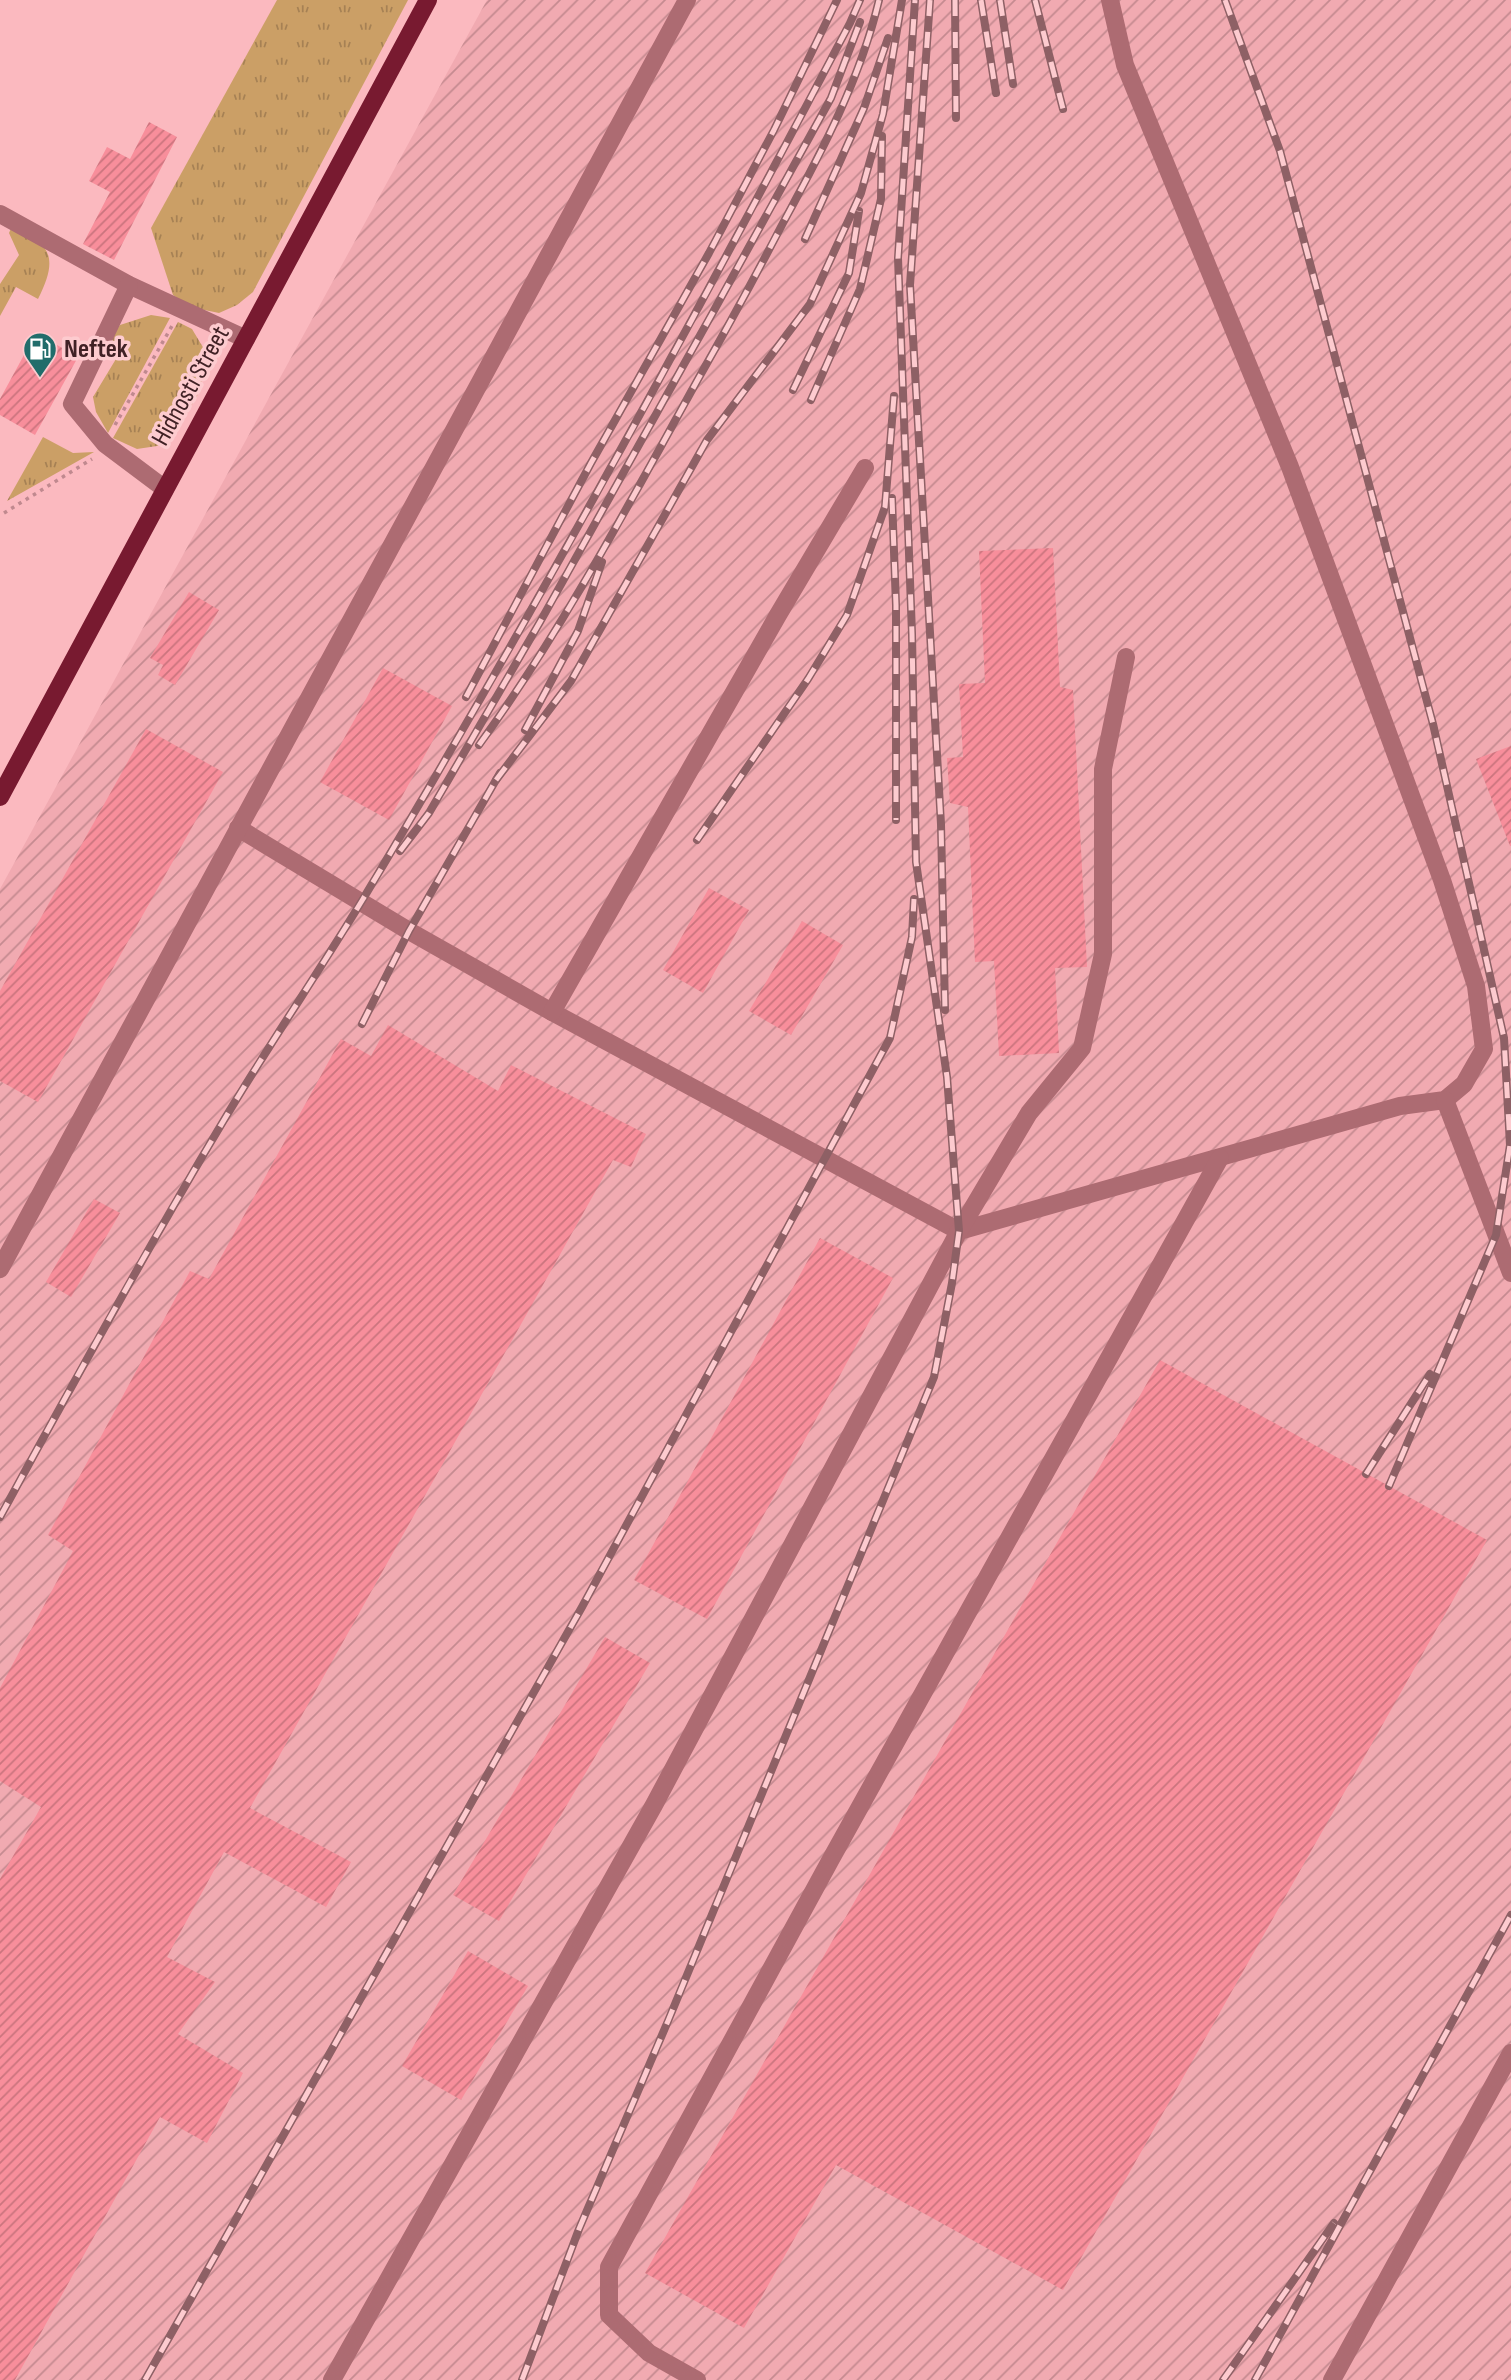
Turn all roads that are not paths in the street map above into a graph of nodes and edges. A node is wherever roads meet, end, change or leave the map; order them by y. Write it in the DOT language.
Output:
graph roads {
  1 [pos="428,0"];
  2 [pos="687,0"];
  3 [pos="1110,0"];
  4 [pos="0,214"];
  5 [pos="129,285"];
  6 [pos="246,339"];
  7 [pos="865,468"];
  8 [pos="165,489"];
  9 [pos="1126,657"];
  10 [pos="0,797"];
  11 [pos="239,828"];
  12 [pos="552,1012"];
  13 [pos="1445,1100"];
  14 [pos="1220,1158"];
  15 [pos="959,1231"];
  16 [pos="0,1269"];
  17 [pos="1511,1273"];
  18 [pos="1511,2053"];
  19 [pos="332,2380"];
  20 [pos="697,2380"];
  21 [pos="1332,2380"];
  1 -- 6 [label="main road, Hidnosti Street"];
  2 -- 11 [label="lane"];
  3 -- 13 [label="lane"];
  4 -- 5 [label="lane"];
  5 -- 6 [label="lane"];
  5 -- 8 [label="lane"];
  6 -- 8 [label="main road, Hidnosti Street"];
  7 -- 12 [label="lane"];
  8 -- 10 [label="main road, Hidnosti Street"];
  9 -- 15 [label="lane"];
  11 -- 12 [label="lane"];
  11 -- 16 [label="lane"];
  12 -- 15 [label="lane"];
  13 -- 14 [label="lane"];
  13 -- 17 [label="lane"];
  14 -- 15 [label="lane"];
  14 -- 20 [label="lane"];
  15 -- 19 [label="lane"];
  18 -- 21 [label="lane"];
}
